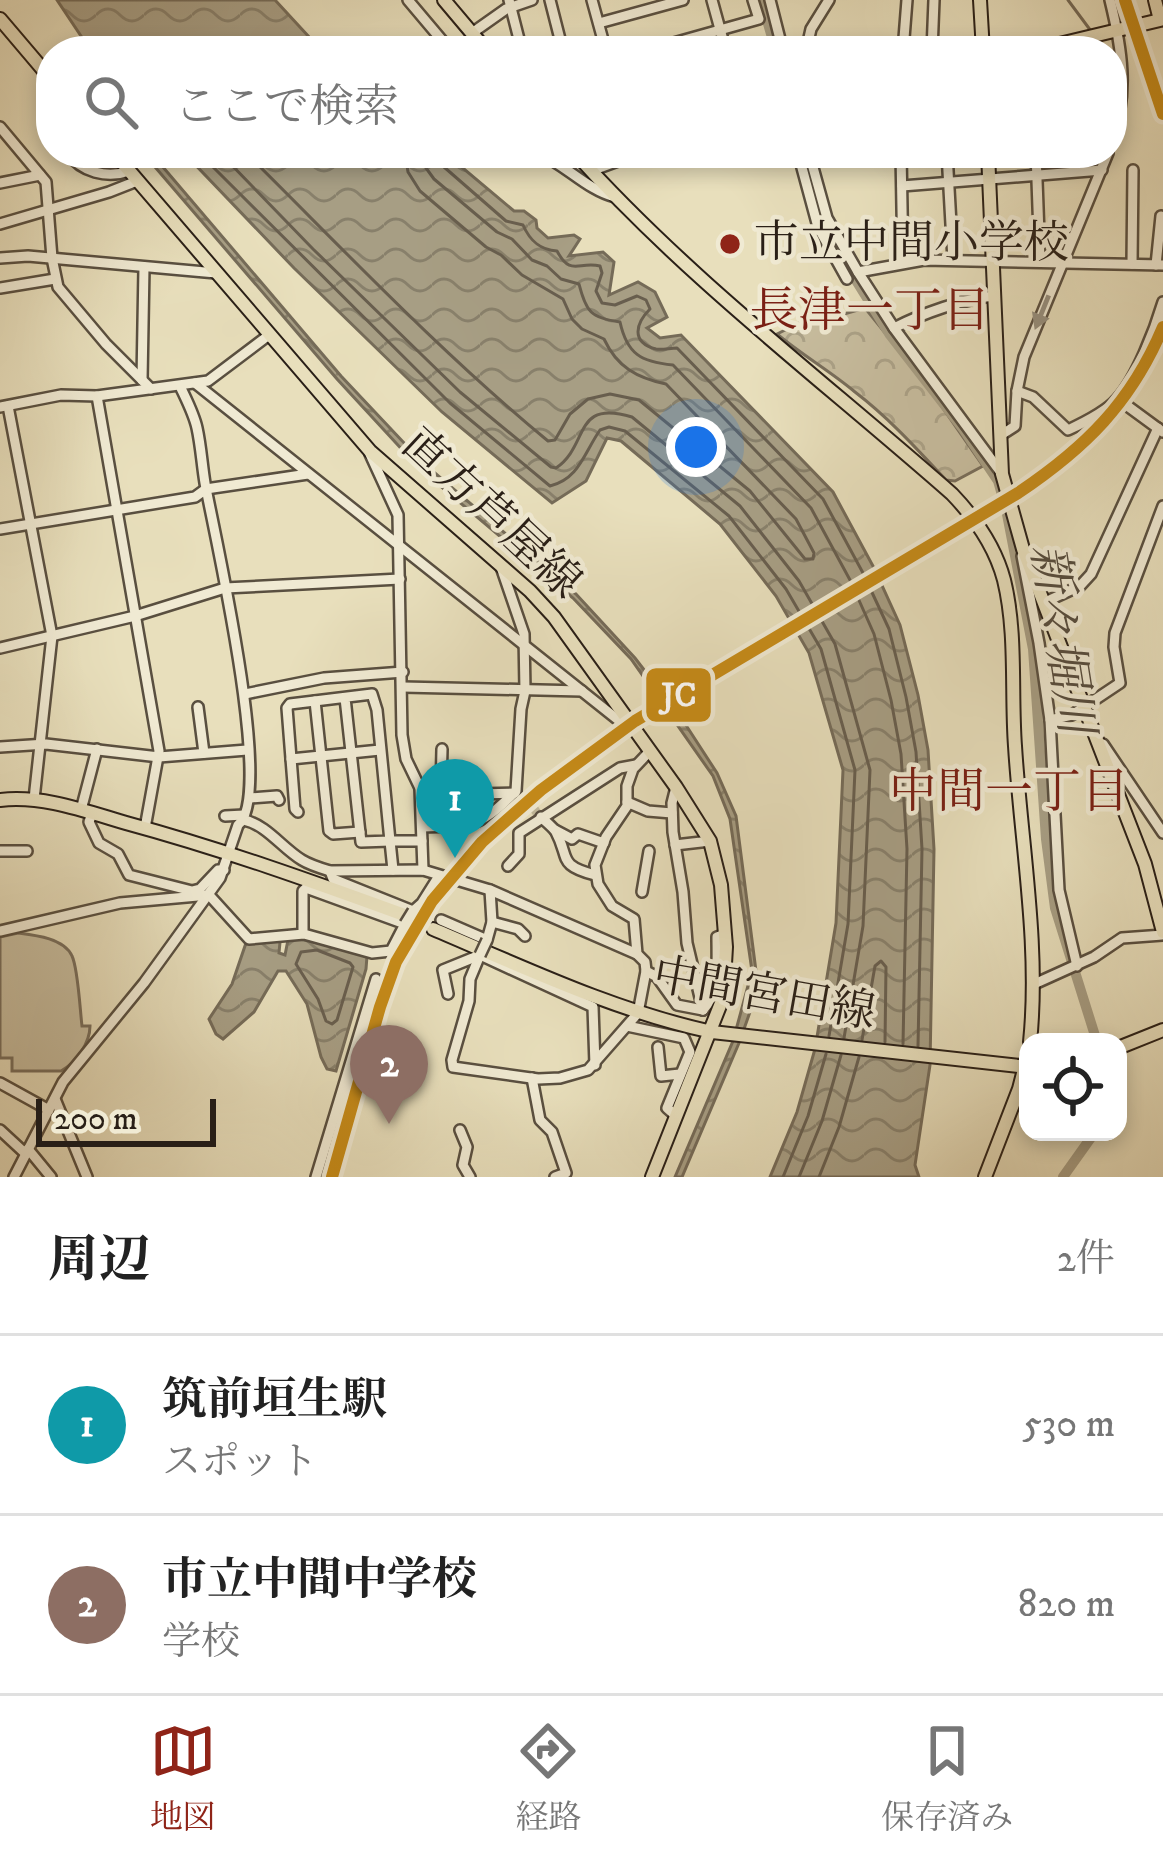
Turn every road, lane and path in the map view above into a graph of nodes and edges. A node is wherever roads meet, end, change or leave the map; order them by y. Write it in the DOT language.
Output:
graph roads {
  1 [pos="407,0"];
  2 [pos="444,0"];
  3 [pos="532,0"];
  4 [pos="550,0"];
  5 [pos="592,0"];
  6 [pos="683,0"];
  7 [pos="712,0"];
  8 [pos="753,0"];
  9 [pos="770,0"];
  10 [pos="830,0"];
  11 [pos="907,0"];
  12 [pos="934,0"];
  13 [pos="980,0"];
  14 [pos="1110,0"];
  15 [pos="1155,0"];
  16 [pos="510,3"];
  17 [pos="0,20"];
  18 [pos="598,23"];
  19 [pos="1162,23"];
  20 [pos="721,31"];
  21 [pos="1118,32"];
  22 [pos="472,33"];
  23 [pos="438,36"];
  24 [pos="474,36"];
  25 [pos="518,36"];
  26 [pos="559,36"];
  27 [pos="602,36"];
  28 [pos="702,36"];
  29 [pos="722,36"];
  30 [pos="779,36"];
  31 [pos="810,36"];
  32 [pos="904,36"];
  33 [pos="933,36"];
  34 [pos="982,36"];
  35 [pos="1099,36"];
  36 [pos="1119,36"];
  37 [pos="36,62"];
  38 [pos="0,127"];
  39 [pos="87,168"];
  40 [pos="126,168"];
  41 [pos="567,168"];
  42 [pos="588,168"];
  43 [pos="599,168"];
  44 [pos="802,168"];
  45 [pos="813,168"];
  46 [pos="902,168"];
  47 [pos="948,168"];
  48 [pos="989,168"];
  49 [pos="1037,168"];
  50 [pos="1085,170"];
  51 [pos="1102,170"];
  52 [pos="1133,170"];
  53 [pos="591,171"];
  54 [pos="1037,175"];
  55 [pos="40,176"];
  56 [pos="133,176"];
  57 [pos="990,178"];
  58 [pos="0,183"];
  59 [pos="949,183"];
  60 [pos="902,185"];
  61 [pos="615,197"];
  62 [pos="47,209"];
  63 [pos="1161,216"];
  64 [pos="0,224"];
  65 [pos="0,258"];
  66 [pos="52,258"];
  67 [pos="953,260"];
  68 [pos="994,261"];
  69 [pos="1040,262"];
  70 [pos="902,263"];
  71 [pos="1062,263"];
  72 [pos="1132,265"];
  73 [pos="1160,265"];
  74 [pos="144,267"];
  75 [pos="216,273"];
  76 [pos="852,276"];
  77 [pos="55,279"];
  78 [pos="0,288"];
  79 [pos="995,296"];
  80 [pos="1163,302"];
  81 [pos="894,328"];
  82 [pos="269,335"];
  83 [pos="142,380"];
  84 [pos="195,383"];
  85 [pos="180,386"];
  86 [pos="151,389"];
  87 [pos="1017,391"];
  88 [pos="97,396"];
  89 [pos="1118,399"];
  90 [pos="4,407"];
  91 [pos="1160,430"];
  92 [pos="1001,435"];
  93 [pos="370,451"];
  94 [pos="308,474"];
  95 [pos="1002,474"];
  96 [pos="206,489"];
  97 [pos="1163,506"];
  98 [pos="116,510"];
  99 [pos="30,524"];
  100 [pos="0,529"];
  101 [pos="400,548"];
  102 [pos="1023,549"];
  103 [pos="501,567"];
  104 [pos="400,579"];
  105 [pos="523,585"];
  106 [pos="225,588"];
  107 [pos="510,596"];
  108 [pos="1045,602"];
  109 [pos="135,616"];
  110 [pos="52,636"];
  111 [pos="525,646"];
  112 [pos="0,648"];
  113 [pos="403,672"];
  114 [pos="403,687"];
  115 [pos="525,691"];
  116 [pos="582,691"];
  117 [pos="245,694"];
  118 [pos="345,698"];
  119 [pos="315,701"];
  120 [pos="198,707"];
  121 [pos="1084,707"];
  122 [pos="1050,720"];
  123 [pos="629,722"];
  124 [pos="1096,735"];
  125 [pos="41,743"];
  126 [pos="0,747"];
  127 [pos="442,748"];
  128 [pos="97,749"];
  129 [pos="247,750"];
  130 [pos="380,750"];
  131 [pos="649,752"];
  132 [pos="204,753"];
  133 [pos="351,753"];
  134 [pos="321,756"];
  135 [pos="159,757"];
  136 [pos="291,759"];
  137 [pos="637,765"];
  138 [pos="676,787"];
  139 [pos="420,788"];
  140 [pos="441,790"];
  141 [pos="519,794"];
  142 [pos="250,798"];
  143 [pos="34,799"];
  144 [pos="0,800"];
  145 [pos="279,800"];
  146 [pos="627,802"];
  147 [pos="86,812"];
  148 [pos="298,812"];
  149 [pos="672,813"];
  150 [pos="539,815"];
  151 [pos="225,817"];
  152 [pos="690,817"];
  153 [pos="244,818"];
  154 [pos="422,827"];
  155 [pos="145,828"];
  156 [pos="555,830"];
  157 [pos="1163,833"];
  158 [pos="360,837"];
  159 [pos="390,841"];
  160 [pos="422,841"];
  161 [pos="703,842"];
  162 [pos="604,843"];
  163 [pos="675,845"];
  164 [pos="0,851"];
  165 [pos="27,851"];
  166 [pos="649,851"];
  167 [pos="229,852"];
  168 [pos="508,866"];
  169 [pos="224,870"];
  170 [pos="364,870"];
  171 [pos="393,870"];
  172 [pos="423,870"];
  173 [pos="330,871"];
  174 [pos="595,875"];
  175 [pos="439,876"];
  176 [pos="490,890"];
  177 [pos="642,892"];
  178 [pos="209,895"];
  179 [pos="1159,895"];
  180 [pos="408,917"];
  181 [pos="492,922"];
  182 [pos="437,924"];
  183 [pos="0,931"];
  184 [pos="1163,933"];
  185 [pos="303,934"];
  186 [pos="725,934"];
  187 [pos="525,936"];
  188 [pos="488,940"];
  189 [pos="638,954"];
  190 [pos="480,955"];
  191 [pos="1077,966"];
  192 [pos="716,969"];
  193 [pos="646,971"];
  194 [pos="376,979"];
  195 [pos="694,980"];
  196 [pos="1032,985"];
  197 [pos="448,994"];
  198 [pos="703,1010"];
  199 [pos="638,1013"];
  200 [pos="627,1026"];
  201 [pos="1163,1030"];
  202 [pos="716,1033"];
  203 [pos="1030,1033"];
  204 [pos="1127,1044"];
  205 [pos="658,1047"];
  206 [pos="1019,1063"];
  207 [pos="595,1065"];
  208 [pos="681,1073"];
  209 [pos="532,1078"];
  210 [pos="1019,1078"];
  211 [pos="0,1083"];
  212 [pos="55,1098"];
  213 [pos="49,1110"];
  214 [pos="675,1115"];
  215 [pos="0,1130"];
  216 [pos="460,1130"];
  217 [pos="27,1151"];
  218 [pos="14,1177"];
  219 [pos="51,1177"];
  220 [pos="87,1177"];
  221 [pos="316,1177"];
  222 [pos="470,1177"];
  223 [pos="555,1177"];
  224 [pos="652,1177"];
  225 [pos="985,1177"];
  1 -- 23 [label="street"];
  2 -- 22 [label="main road"];
  3 -- 16 [label="street"];
  4 -- 26 [label="street"];
  5 -- 18 [label="street"];
  6 -- 18 [label="street"];
  7 -- 20 [label="street"];
  8 -- 20 [label="street"];
  9 -- 30 [label="street"];
  10 -- 31 [label="street"];
  11 -- 32 [label="street"];
  12 -- 33 [label="street"];
  13 -- 34 [label="main road"];
  14 -- 21 [label="street"];
  15 -- 19 [label="main road"];
  16 -- 22 [label="street"];
  16 -- 25 [label="street"];
  17 -- 37 [label="main road"];
  18 -- 27 [label="street"];
  19 -- 21 [label="main road"];
  20 -- 28 [label="street"];
  20 -- 29 [label="street"];
  21 -- 35 [label="main road"];
  21 -- 36 [label="street"];
  22 -- 24 [label="main road"];
  38 -- 55 [label="street"];
  39 -- 56 [label="street"];
  40 -- 56 [label="main road, 直方芦屋線"];
  41 -- 61 [label="street"];
  42 -- 53 [label="main road"];
  43 -- 53 [label="street"];
  44 -- 76 [label="street"];
  45 -- 76 [label="street"];
  46 -- 60 [label="street"];
  47 -- 59 [label="street"];
  48 -- 57 [label="main road"];
  49 -- 54 [label="street"];
  50 -- 51 [label="street"];
  50 -- 54 [label="street"];
  51 -- 71 [label="street"];
  52 -- 72 [label="street"];
  53 -- 61 [label="main road"];
  54 -- 57 [label="street"];
  54 -- 69 [label="street"];
  55 -- 58 [label="street"];
  55 -- 62 [label="street"];
  56 -- 62 [label="street"];
  56 -- 75 [label="main road, 直方芦屋線"];
  57 -- 59 [label="street"];
  57 -- 68 [label="main road"];
  59 -- 60 [label="street"];
  59 -- 67 [label="street"];
  60 -- 70 [label="street"];
  61 -- 196 [label="main road"];
  62 -- 64 [label="street"];
  62 -- 66 [label="street"];
  63 -- 73 [label="street"];
  65 -- 66 [label="street"];
  66 -- 74 [label="street"];
  66 -- 77 [label="street"];
  67 -- 68 [label="street"];
  67 -- 70 [label="street"];
  68 -- 69 [label="street"];
  68 -- 79 [label="main road"];
  69 -- 71 [label="street"];
  70 -- 76 [label="street"];
  71 -- 72 [label="street"];
  71 -- 87 [label="street, one-way"];
  72 -- 73 [label="street"];
  74 -- 75 [label="street"];
  74 -- 83 [label="street"];
  75 -- 82 [label="main road, 直方芦屋線"];
  76 -- 81 [label="street"];
  77 -- 78 [label="street"];
  77 -- 83 [label="street"];
  79 -- 81 [label="street"];
  79 -- 92 [label="main road"];
  80 -- 89 [label="street"];
  81 -- 95 [label="street"];
  82 -- 84 [label="street"];
  82 -- 93 [label="main road, 直方芦屋線"];
  83 -- 86 [label="street"];
  84 -- 85 [label="street"];
  84 -- 94 [label="street"];
  85 -- 86 [label="street"];
  85 -- 96 [label="street"];
  86 -- 88 [label="street"];
  87 -- 89 [label="street"];
  87 -- 92 [label="street"];
  88 -- 90 [label="street"];
  88 -- 98 [label="street"];
  89 -- 91 [label="street"];
  90 -- 99 [label="street"];
  91 -- 108 [label="street"];
  92 -- 95 [label="main road"];
  93 -- 101 [label="street"];
  93 -- 103 [label="main road, 直方芦屋線"];
  94 -- 96 [label="street"];
  94 -- 101 [label="street"];
  95 -- 102 [label="main road"];
  96 -- 98 [label="street"];
  96 -- 106 [label="street"];
  97 -- 121 [label="street"];
  98 -- 99 [label="street"];
  98 -- 109 [label="street"];
  99 -- 100 [label="street"];
  99 -- 110 [label="street"];
  101 -- 104 [label="street"];
  101 -- 111 [label="street"];
  102 -- 108 [label="main road"];
  102 -- 122 [label="street"];
  103 -- 105 [label="main road, 直方芦屋線"];
  103 -- 107 [label="street"];
  104 -- 106 [label="street"];
  104 -- 113 [label="street"];
  105 -- 107 [label="street"];
  105 -- 123 [label="main road, 直方芦屋線"];
  106 -- 109 [label="street"];
  106 -- 117 [label="street"];
  107 -- 111 [label="street"];
  108 -- 121 [label="main road"];
  109 -- 110 [label="street"];
  109 -- 135 [label="street"];
  110 -- 112 [label="street"];
  110 -- 125 [label="street"];
  111 -- 115 [label="street"];
  111 -- 116 [label="street"];
  113 -- 114 [label="street"];
  113 -- 117 [label="street"];
  114 -- 115 [label="street"];
  114 -- 139 [label="street"];
  115 -- 116 [label="street"];
  115 -- 141 [label="street"];
  116 -- 123 [label="street"];
  117 -- 129 [label="street"];
  118 -- 119 [label="street"];
  118 -- 130 [label="street"];
  118 -- 133 [label="street"];
  119 -- 134 [label="street"];
  119 -- 136 [label="street"];
  120 -- 132 [label="street"];
  121 -- 122 [label="street"];
  121 -- 124 [label="main road"];
  122 -- 191 [label="street"];
  123 -- 131 [label="main road, 直方芦屋線"];
  124 -- 157 [label="street"];
  124 -- 179 [label="main road"];
  125 -- 126 [label="street"];
  125 -- 128 [label="street"];
  125 -- 143 [label="street"];
  127 -- 140 [label="street"];
  128 -- 135 [label="street"];
  128 -- 147 [label="street"];
  129 -- 132 [label="street"];
  129 -- 142 [label="street"];
  130 -- 133 [label="street"];
  130 -- 159 [label="street"];
  131 -- 137 [label="street"];
  131 -- 138 [label="main road, 直方芦屋線"];
  132 -- 135 [label="street"];
  133 -- 134 [label="street"];
  133 -- 158 [label="street"];
  134 -- 136 [label="street"];
  134 -- 158 [label="street"];
  135 -- 155 [label="street"];
  136 -- 148 [label="street"];
  137 -- 146 [label="street"];
  137 -- 150 [label="street"];
  138 -- 149 [label="street"];
  138 -- 161 [label="main road, 直方芦屋線"];
  139 -- 140 [label="street"];
  139 -- 154 [label="street"];
  140 -- 141 [label="street"];
  141 -- 154 [label="street"];
  142 -- 145 [label="street"];
  142 -- 153 [label="street"];
  143 -- 144 [label="main road"];
  143 -- 147 [label="main road"];
  146 -- 149 [label="street"];
  146 -- 162 [label="street"];
  147 -- 155 [label="main road"];
  147 -- 169 [label="street"];
  149 -- 163 [label="street"];
  150 -- 156 [label="street"];
  150 -- 168 [label="street"];
  151 -- 153 [label="street"];
  152 -- 161 [label="street"];
  153 -- 167 [label="street"];
  153 -- 173 [label="street"];
  154 -- 160 [label="street"];
  155 -- 167 [label="main road"];
  156 -- 162 [label="street"];
  156 -- 174 [label="street"];
  158 -- 159 [label="street"];
  158 -- 170 [label="street"];
  159 -- 160 [label="street"];
  159 -- 171 [label="street"];
  160 -- 172 [label="street"];
  161 -- 163 [label="street"];
  161 -- 186 [label="main road, 直方芦屋線"];
  162 -- 174 [label="street"];
  163 -- 195 [label="street"];
  164 -- 165 [label="street"];
  166 -- 177 [label="street"];
  167 -- 169 [label="street"];
  167 -- 180 [label="main road"];
  169 -- 178 [label="street"];
  170 -- 171 [label="street"];
  170 -- 173 [label="street"];
  171 -- 172 [label="street"];
  172 -- 175 [label="street"];
  173 -- 180 [label="street"];
  174 -- 189 [label="street"];
  175 -- 176 [label="street"];
  175 -- 180 [label="street"];
  176 -- 181 [label="street"];
  176 -- 189 [label="street"];
  178 -- 183 [label="street"];
  178 -- 185 [label="street"];
  178 -- 212 [label="street"];
  179 -- 184 [label="main road"];
  180 -- 185 [label="street"];
  180 -- 185 [label="street"];
  181 -- 187 [label="street"];
  181 -- 188 [label="street"];
  182 -- 188 [label="street"];
  182 -- 199 [label="main road, 中間宮田線"];
  184 -- 191 [label="street"];
  186 -- 192 [label="street"];
  186 -- 202 [label="main road, 直方芦屋線"];
  188 -- 190 [label="street, bridge"];
  189 -- 193 [label="street"];
  190 -- 197 [label="street"];
  190 -- 207 [label="street"];
  190 -- 209 [label="street"];
  191 -- 196 [label="street"];
  192 -- 195 [label="street"];
  192 -- 198 [label="street"];
  193 -- 198 [label="street"];
  193 -- 199 [label="street"];
  194 -- 221 [label="street"];
  195 -- 198 [label="street"];
  196 -- 203 [label="main road"];
  199 -- 200 [label="street"];
  199 -- 202 [label="main road, 中間宮田線"];
  200 -- 207 [label="street"];
  200 -- 208 [label="street"];
  201 -- 204 [label="main road"];
  202 -- 206 [label="main road, 中間宮田線"];
  202 -- 214 [label="main road, 直方芦屋線"];
  205 -- 208 [label="street"];
  207 -- 209 [label="street"];
  208 -- 214 [label="street"];
  209 -- 223 [label="street"];
  210 -- 225 [label="main road"];
  211 -- 213 [label="street"];
  212 -- 213 [label="street"];
  212 -- 220 [label="street"];
  213 -- 217 [label="street"];
  214 -- 224 [label="main road, 直方芦屋線"];
  215 -- 217 [label="street"];
  216 -- 222 [label="street"];
  217 -- 218 [label="street"];
  217 -- 219 [label="street"];
}
